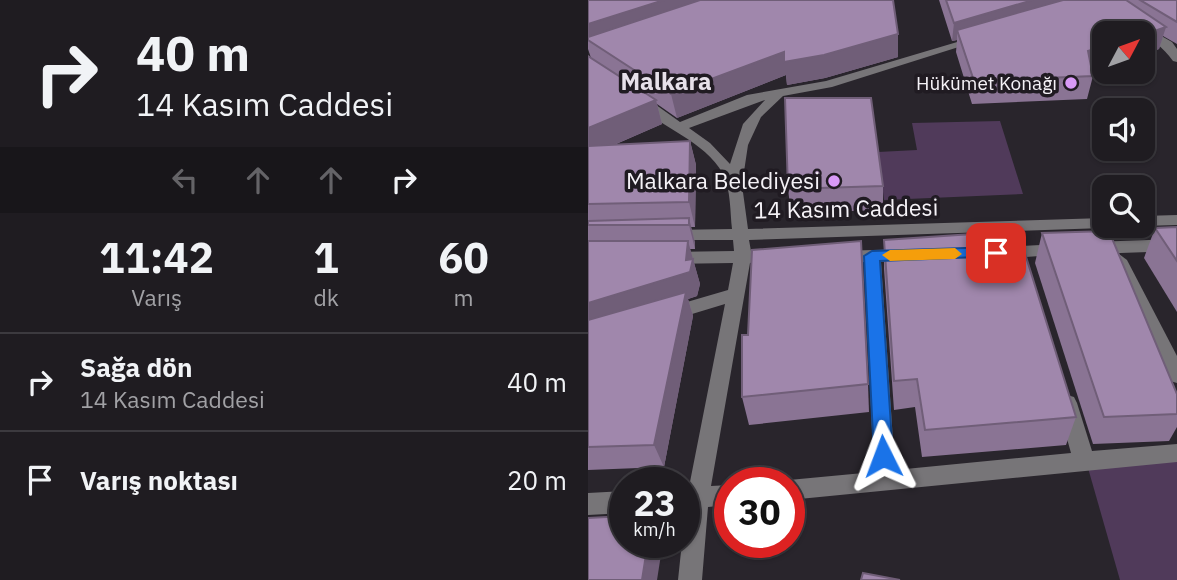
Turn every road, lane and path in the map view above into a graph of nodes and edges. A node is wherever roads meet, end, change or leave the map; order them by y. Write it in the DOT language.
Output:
graph roads {
  1 [pos="1102,0"];
  2 [pos="996,34"];
  3 [pos="1172,45"];
  4 [pos="1177,58"];
  5 [pos="628,92"];
  6 [pos="780,95"];
  7 [pos="681,127"];
  8 [pos="735,187"];
  9 [pos="1177,220"];
  10 [pos="1155,221"];
  11 [pos="1092,224"];
  12 [pos="741,235"];
  13 [pos="650,236"];
  14 [pos="1177,245"];
  15 [pos="1113,247"];
  16 [pos="981,253"];
  17 [pos="926,254"];
  18 [pos="872,256"];
  19 [pos="743,257"];
  20 [pos="768,257"];
  21 [pos="817,257"];
  22 [pos="653,258"];
  23 [pos="736,294"];
  24 [pos="650,320"];
  25 [pos="1177,374"];
  26 [pos="1061,384"];
  27 [pos="1177,453"];
  28 [pos="1085,463"];
  29 [pos="698,467"];
  30 [pos="885,481"];
  31 [pos="805,488"];
  32 [pos="609,503"];
  33 [pos="588,504"];
  34 [pos="690,558"];
  35 [pos="690,580"];
  1 -- 3 [label="street"];
  2 -- 6 [label="street"];
  3 -- 4 [label="street"];
  5 -- 7 [label="street"];
  6 -- 7 [label="street"];
  6 -- 8 [label="street"];
  7 -- 8 [label="street"];
  8 -- 12 [label="street"];
  9 -- 10 [label="street"];
  11 -- 12 [label="street, 14 Kasım Caddesi"];
  12 -- 13 [label="street, 14 Kasım Caddesi"];
  12 -- 19 [label="street"];
  14 -- 15 [label="street"];
  15 -- 16 [label="street"];
  15 -- 25 [label="street"];
  17 -- 18 [label="street, 14 Kasım Caddesi"];
  18 -- 21 [label="street, 14 Kasım Caddesi"];
  18 -- 30 [label="street"];
  19 -- 20 [label="street, 14 Kasım Caddesi"];
  19 -- 22 [label="street, 14 Kasım Caddesi"];
  19 -- 23 [label="street"];
  23 -- 24 [label="street"];
  23 -- 29 [label="street"];
  26 -- 28 [label="street"];
  27 -- 28 [label="street"];
  28 -- 30 [label="street"];
  30 -- 31 [label="street"];
  32 -- 33 [label="street"];
  34 -- 35 [label="street"];
}
